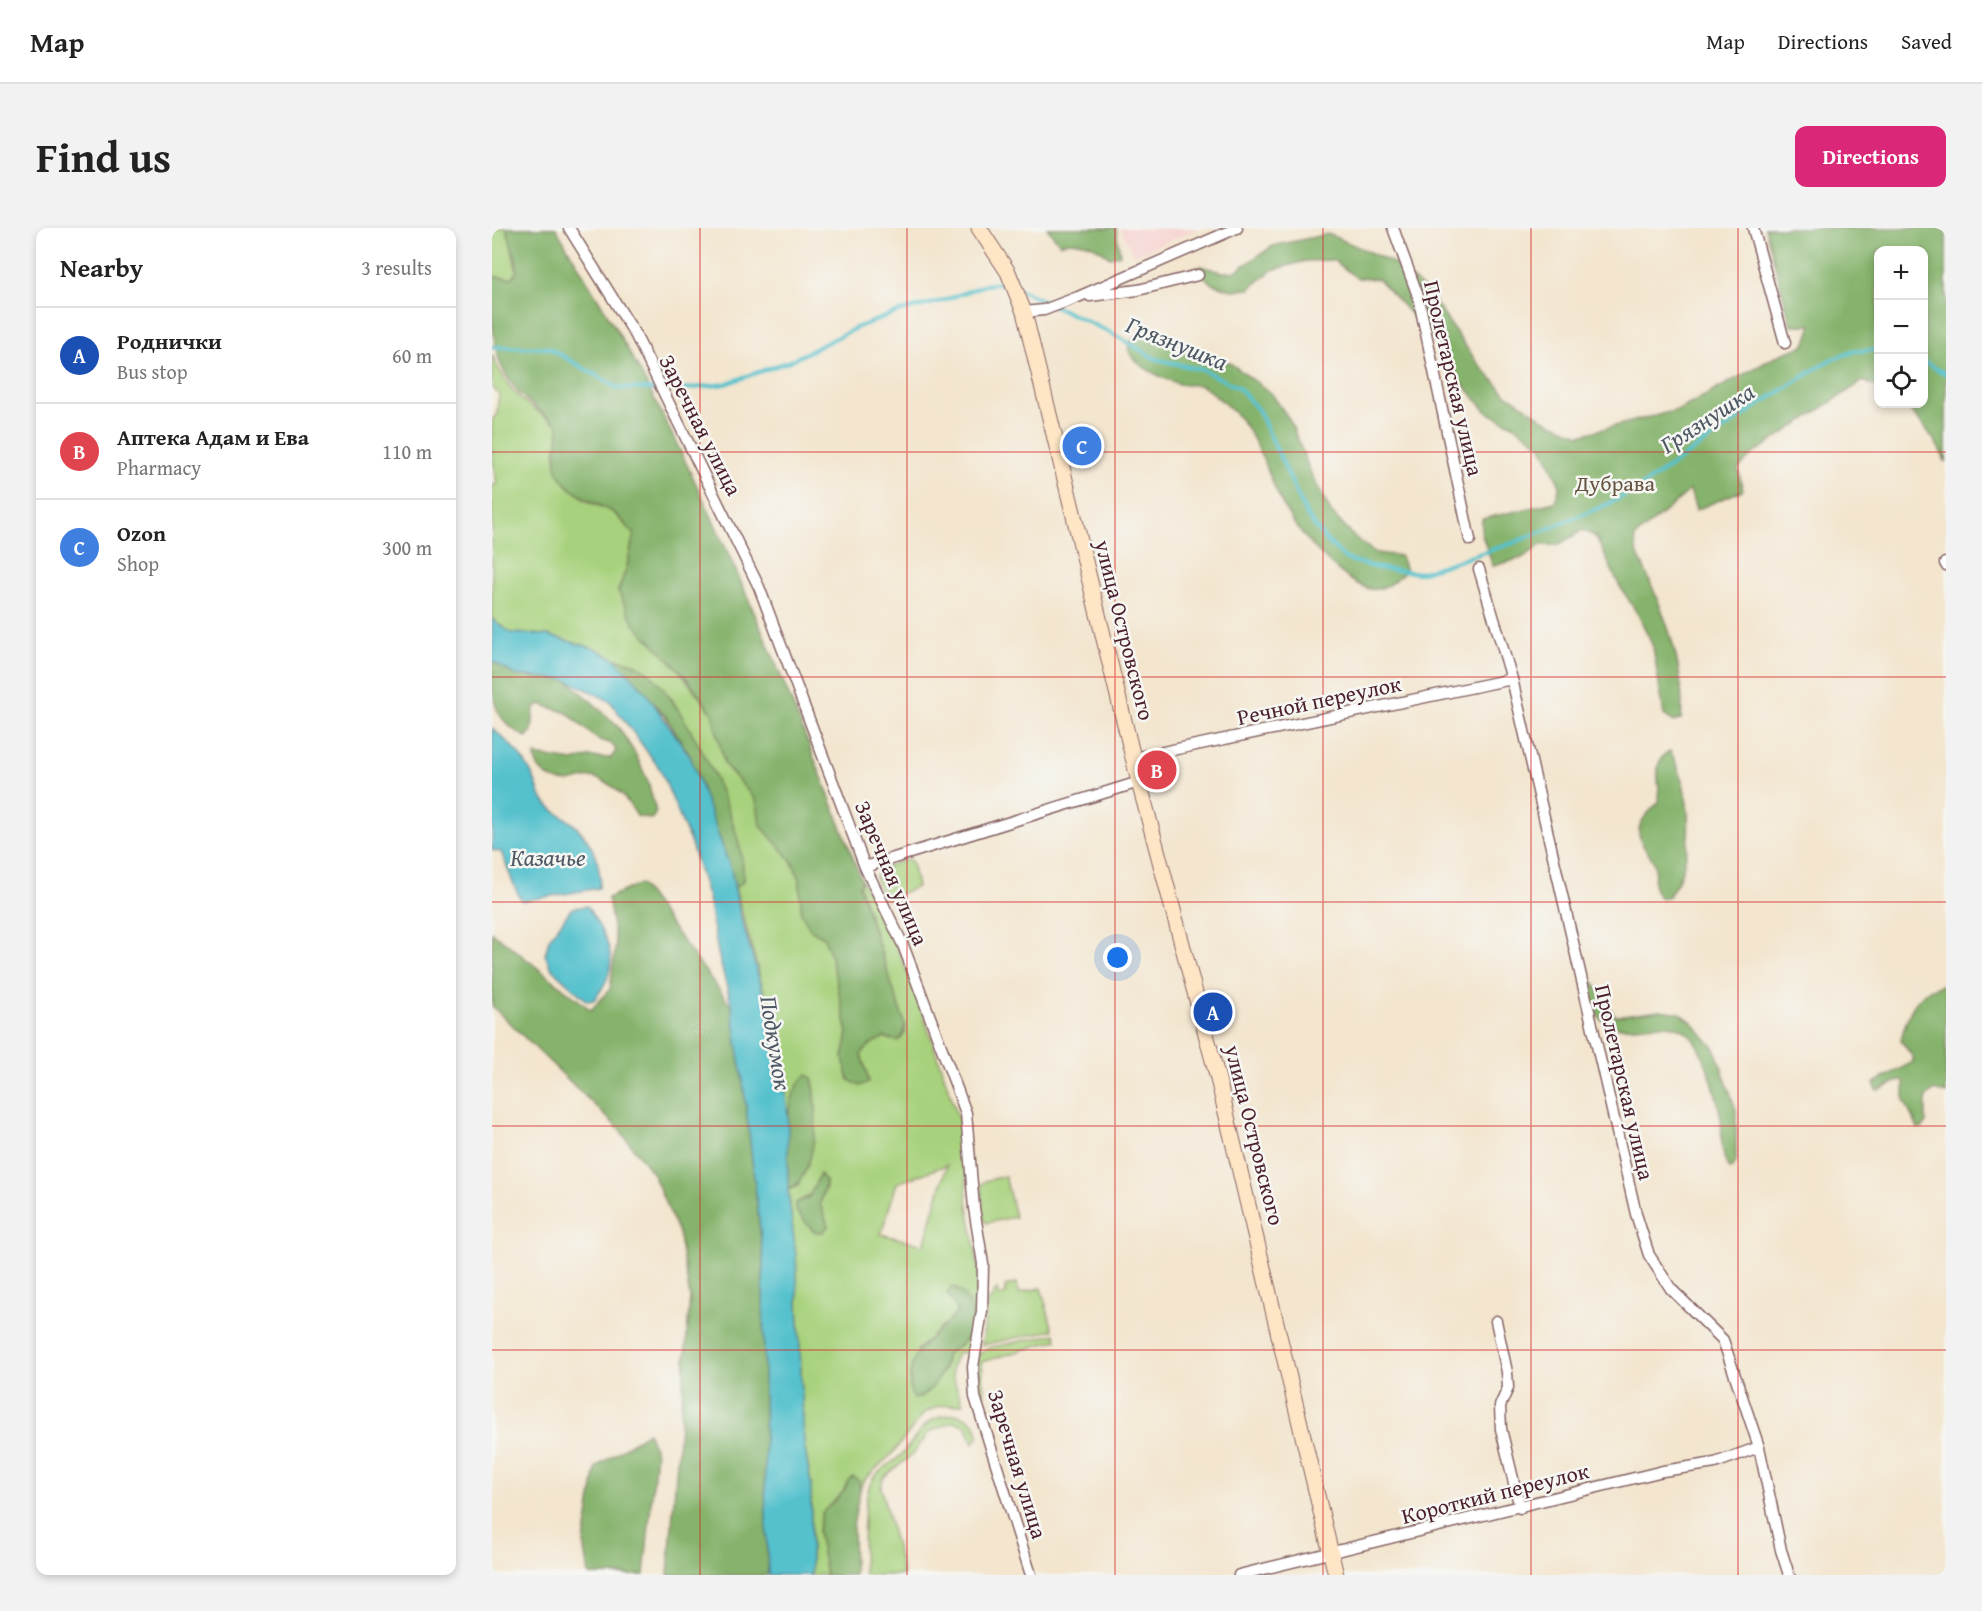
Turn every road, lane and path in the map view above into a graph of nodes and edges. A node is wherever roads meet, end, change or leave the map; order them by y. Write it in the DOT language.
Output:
graph roads {
  1 [pos="568,228"];
  2 [pos="979,228"];
  3 [pos="1238,228"];
  4 [pos="1393,228"];
  5 [pos="1753,228"];
  6 [pos="1198,275"];
  7 [pos="1078,297"];
  8 [pos="1023,307"];
  9 [pos="1785,343"];
  10 [pos="1470,540"];
  11 [pos="1479,569"];
  12 [pos="1512,679"];
  13 [pos="1134,758"];
  14 [pos="1139,782"];
  15 [pos="865,867"];
  16 [pos="1496,1321"];
  17 [pos="1759,1447"];
  18 [pos="1520,1508"];
  19 [pos="1331,1552"];
  20 [pos="1031,1575"];
  21 [pos="1239,1575"];
  22 [pos="1336,1575"];
  23 [pos="1790,1575"];
  1 -- 15 [label="street, Заречная улица"];
  2 -- 8 [label="street, улица Островского"];
  3 -- 7 [label="street"];
  4 -- 10 [label="street, Пролетарская улица"];
  5 -- 9 [label="street"];
  6 -- 7 [label="street"];
  7 -- 8 [label="street"];
  8 -- 13 [label="street, улица Островского"];
  11 -- 12 [label="street, Пролетарская улица"];
  12 -- 13 [label="street, Речной переулок"];
  12 -- 17 [label="street, Пролетарская улица"];
  13 -- 14 [label="street, улица Островского"];
  14 -- 15 [label="street"];
  14 -- 19 [label="street, улица Островского"];
  15 -- 20 [label="street, Заречная улица"];
  16 -- 18 [label="street"];
  17 -- 18 [label="street, Короткий переулок"];
  17 -- 23 [label="street, Пролетарская улица"];
  18 -- 19 [label="street, Короткий переулок"];
  19 -- 21 [label="street, Короткий переулок"];
  19 -- 22 [label="street, улица Островского"];
}
